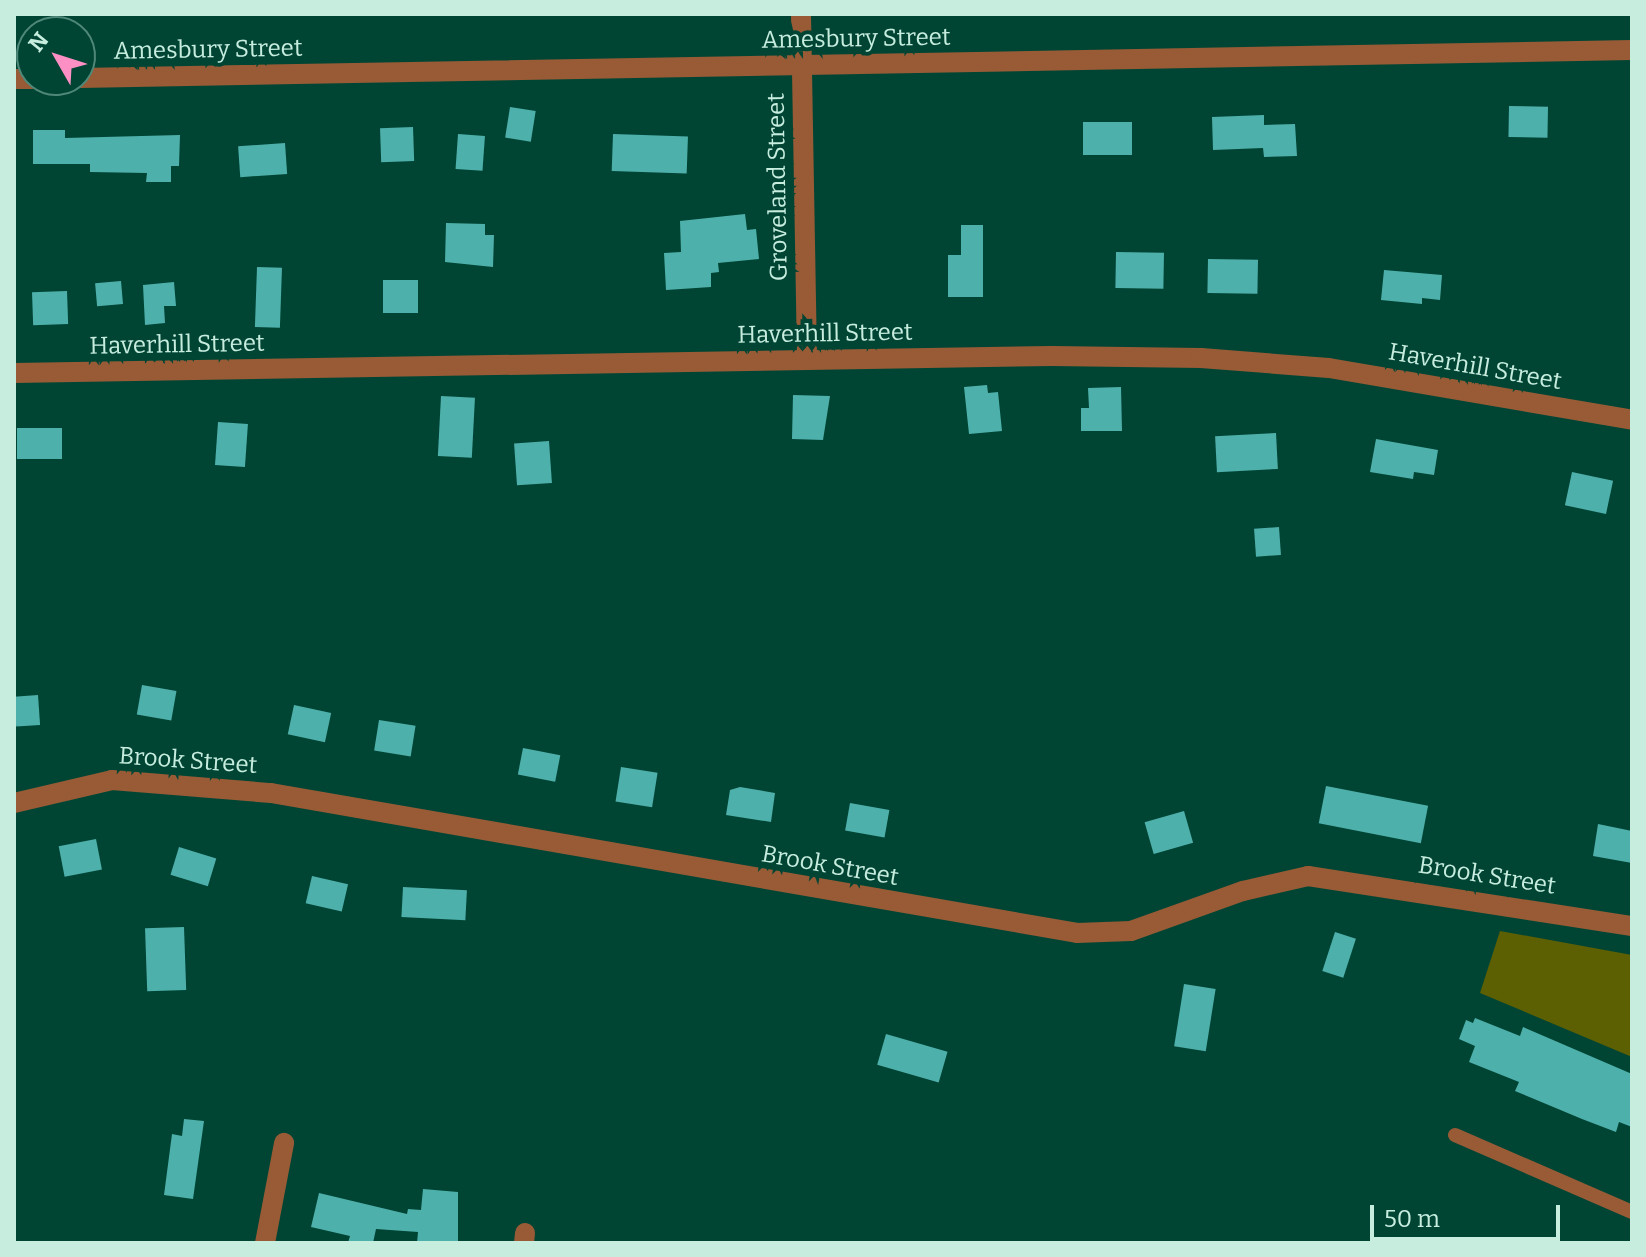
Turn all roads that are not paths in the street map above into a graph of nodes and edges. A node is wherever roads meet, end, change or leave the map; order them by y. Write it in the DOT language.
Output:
graph roads {
  1 [pos="801,14"];
  2 [pos="1632,50"];
  3 [pos="802,66"];
  4 [pos="96,78"];
  5 [pos="807,360"];
  6 [pos="14,373"];
  7 [pos="1632,420"];
  8 [pos="14,803"];
  9 [pos="1632,926"];
  10 [pos="1455,1135"];
  11 [pos="284,1143"];
  12 [pos="1632,1212"];
  13 [pos="265,1243"];
  1 -- 3 [label="street, Groveland Street"];
  2 -- 3 [label="street, Amesbury Street"];
  3 -- 4 [label="street, Amesbury Street"];
  3 -- 5 [label="street, Groveland Street"];
  5 -- 6 [label="street, Haverhill Street"];
  5 -- 7 [label="street, Haverhill Street"];
  8 -- 9 [label="street, Brook Street"];
  10 -- 12 [label="lane"];
  11 -- 13 [label="street"];
}
